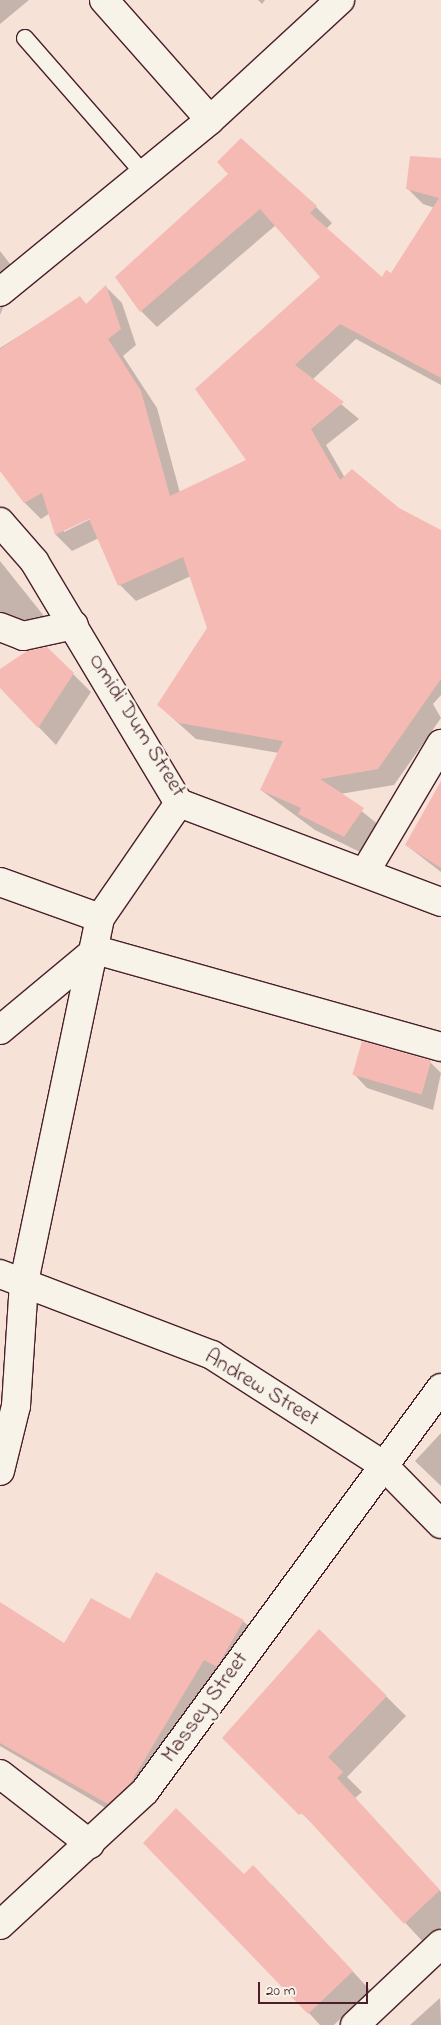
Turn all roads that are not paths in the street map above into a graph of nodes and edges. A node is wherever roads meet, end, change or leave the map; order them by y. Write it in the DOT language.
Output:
graph roads {
  1 [pos="104,0"];
  2 [pos="340,0"];
  3 [pos="24,38"];
  4 [pos="210,120"];
  5 [pos="144,174"];
  6 [pos="0,292"];
  7 [pos="0,522"];
  8 [pos="74,625"];
  9 [pos="0,627"];
  10 [pos="441,744"];
  11 [pos="179,803"];
  12 [pos="364,872"];
  13 [pos="0,882"];
  14 [pos="441,902"];
  15 [pos="100,918"];
  16 [pos="96,950"];
  17 [pos="0,1030"];
  18 [pos="441,1047"];
  19 [pos="12,1278"];
  20 [pos="441,1388"];
  21 [pos="382,1464"];
  22 [pos="0,1471"];
  23 [pos="441,1524"];
  24 [pos="0,1774"];
  25 [pos="90,1844"];
  26 [pos="0,1926"];
  27 [pos="441,1944"];
  28 [pos="355,2025"];
  1 -- 4 [label="street"];
  2 -- 4 [label="street"];
  3 -- 5 [label="lane"];
  4 -- 5 [label="street"];
  5 -- 6 [label="street"];
  7 -- 8 [label="street, Omidi Dum Street"];
  8 -- 9 [label="street"];
  8 -- 11 [label="street, Omidi Dum Street"];
  10 -- 12 [label="street"];
  11 -- 12 [label="street, Omidi Dum Street"];
  11 -- 15 [label="street"];
  12 -- 14 [label="street, Omidi Dum Street"];
  13 -- 15 [label="street"];
  15 -- 16 [label="street"];
  16 -- 17 [label="street"];
  16 -- 18 [label="street"];
  16 -- 19 [label="street"];
  19 -- 21 [label="street, Andrew Street"];
  19 -- 22 [label="street"];
  20 -- 21 [label="street, Massey Street"];
  21 -- 23 [label="street, Andrew Street"];
  21 -- 25 [label="street, Massey Street"];
  24 -- 25 [label="street"];
  25 -- 26 [label="street, Massey Street"];
  27 -- 28 [label="street"];
}
